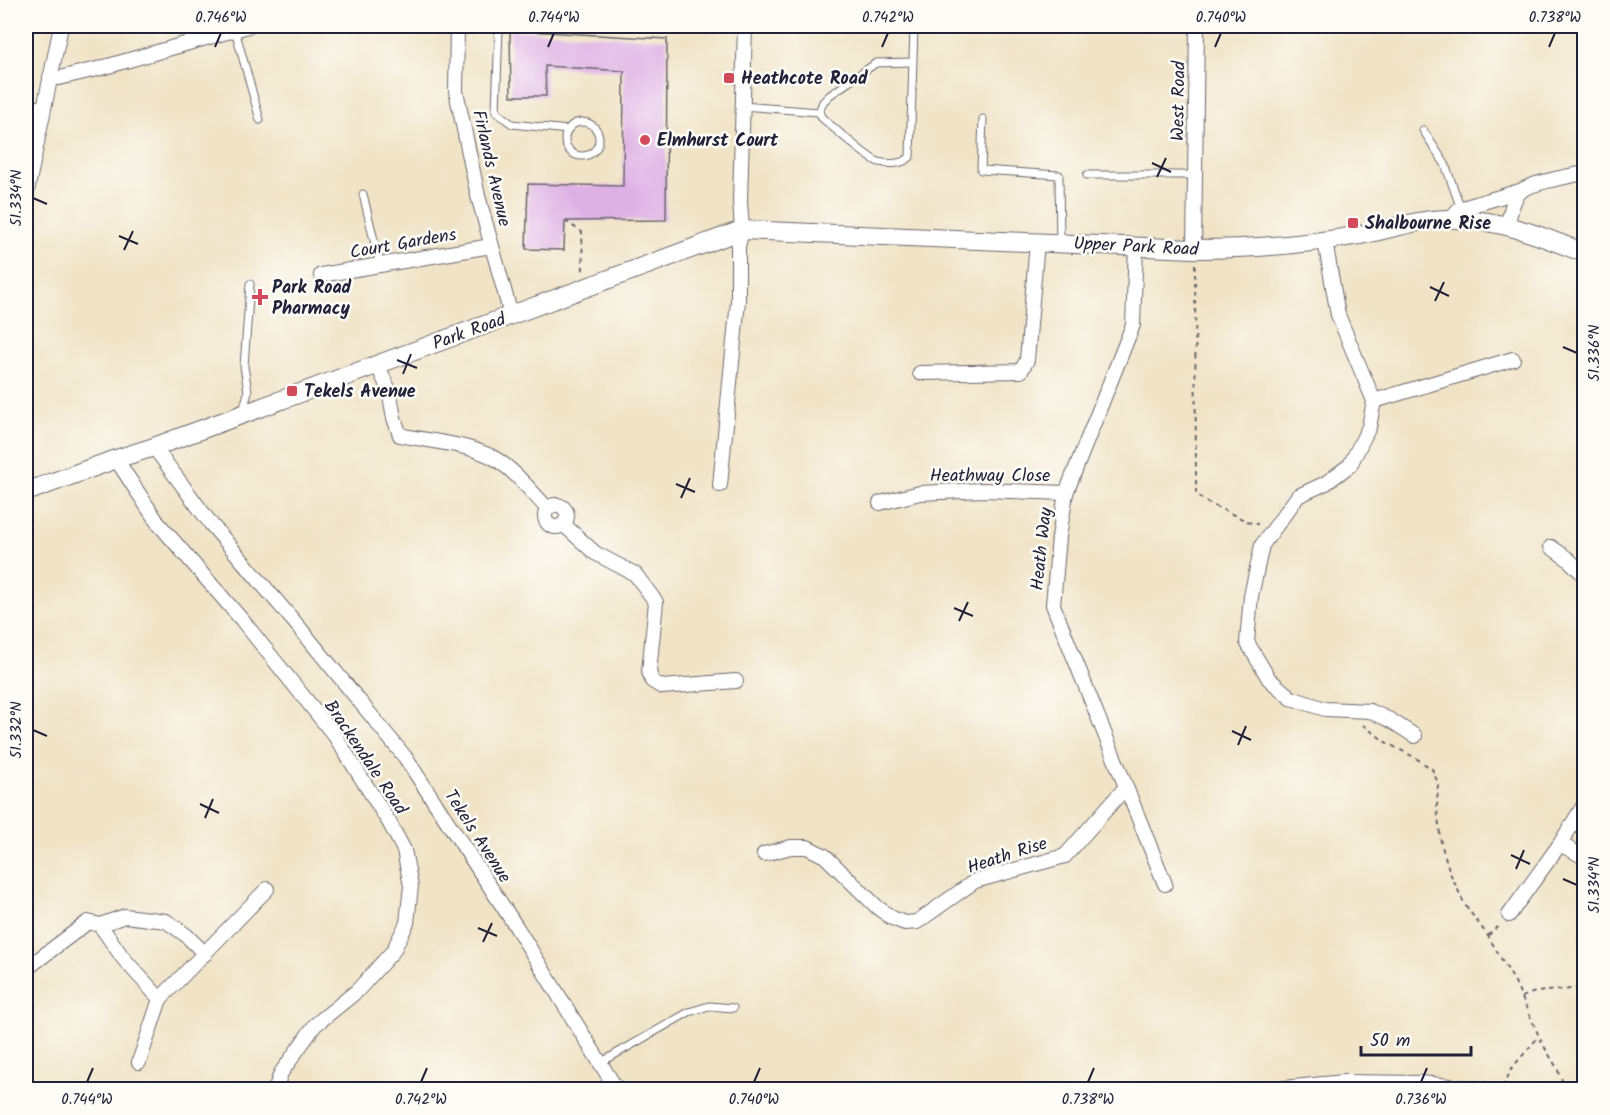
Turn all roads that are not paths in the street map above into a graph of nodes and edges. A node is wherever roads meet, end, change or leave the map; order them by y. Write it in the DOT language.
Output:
graph roads {
  1 [pos="61,26"];
  2 [pos="456,26"];
  3 [pos="499,26"];
  4 [pos="745,26"];
  5 [pos="914,26"];
  6 [pos="1197,26"];
  7 [pos="242,27"];
  8 [pos="912,62"];
  9 [pos="50,77"];
  10 [pos="44,106"];
  11 [pos="742,106"];
  12 [pos="819,112"];
  13 [pos="26,113"];
  14 [pos="983,118"];
  15 [pos="260,120"];
  16 [pos="568,130"];
  17 [pos="1423,130"];
  18 [pos="1584,173"];
  19 [pos="1087,175"];
  20 [pos="1195,175"];
  21 [pos="1520,191"];
  22 [pos="363,194"];
  23 [pos="26,196"];
  24 [pos="1456,214"];
  25 [pos="1508,226"];
  26 [pos="742,230"];
  27 [pos="1325,241"];
  28 [pos="1037,242"];
  29 [pos="1060,243"];
  30 [pos="491,246"];
  31 [pos="1136,246"];
  32 [pos="1194,249"];
  33 [pos="1584,253"];
  34 [pos="380,265"];
  35 [pos="321,275"];
  36 [pos="250,284"];
  37 [pos="511,315"];
  38 [pos="1514,359"];
  39 [pos="377,364"];
  40 [pos="920,373"];
  41 [pos="248,392"];
  42 [pos="1374,401"];
  43 [pos="263,407"];
  44 [pos="242,415"];
  45 [pos="154,447"];
  46 [pos="116,459"];
  47 [pos="720,485"];
  48 [pos="26,492"];
  49 [pos="1065,493"];
  50 [pos="880,503"];
  51 [pos="1551,547"];
  52 [pos="1584,575"];
  53 [pos="736,681"];
  54 [pos="1415,736"];
  55 [pos="1125,788"];
  56 [pos="1584,805"];
  57 [pos="1560,844"];
  58 [pos="764,854"];
  59 [pos="1584,857"];
  60 [pos="1165,884"];
  61 [pos="267,889"];
  62 [pos="1509,915"];
  63 [pos="100,925"];
  64 [pos="204,954"];
  65 [pos="26,969"];
  66 [pos="160,999"];
  67 [pos="733,1008"];
  68 [pos="139,1062"];
  69 [pos="600,1063"];
  70 [pos="276,1089"];
  71 [pos="617,1089"];
  72 [pos="1263,1089"];
  73 [pos="1489,1089"];
  1 -- 9 [label="street"];
  2 -- 30 [label="street, Firlands Avenue"];
  3 -- 16 [label="lane"];
  4 -- 11 [label="street"];
  5 -- 8 [label="lane"];
  6 -- 20 [label="street, West Road"];
  7 -- 9 [label="street"];
  7 -- 15 [label="lane"];
  8 -- 12 [label="lane"];
  8 -- 12 [label="lane"];
  9 -- 10 [label="street"];
  10 -- 13 [label="street"];
  10 -- 23 [label="street"];
  11 -- 12 [label="lane"];
  11 -- 26 [label="street"];
  14 -- 29 [label="lane"];
  16 -- 16 [label="lane"];
  17 -- 24 [label="lane"];
  18 -- 21 [label="street, Upper Park Road"];
  19 -- 20 [label="lane"];
  20 -- 32 [label="street, West Road"];
  21 -- 24 [label="street, Upper Park Road"];
  21 -- 25 [label="street"];
  22 -- 34 [label="lane"];
  24 -- 25 [label="street"];
  24 -- 27 [label="street, Upper Park Road"];
  25 -- 33 [label="street"];
  26 -- 28 [label="street, Upper Park Road"];
  26 -- 37 [label="street, Park Road"];
  26 -- 47 [label="street"];
  27 -- 32 [label="street, Upper Park Road"];
  27 -- 42 [label="street"];
  28 -- 29 [label="street, Upper Park Road"];
  28 -- 40 [label="street"];
  29 -- 31 [label="street, Upper Park Road"];
  30 -- 34 [label="street, Court Gardens"];
  30 -- 37 [label="street, Firlands Avenue"];
  31 -- 32 [label="street, Upper Park Road"];
  31 -- 49 [label="street, Heath Way"];
  34 -- 35 [label="street, Court Gardens"];
  36 -- 41 [label="lane"];
  37 -- 39 [label="street, Park Road"];
  38 -- 42 [label="street"];
  39 -- 43 [label="street, Park Road"];
  39 -- 53 [label="street"];
  41 -- 43 [label="lane"];
  41 -- 44 [label="lane"];
  42 -- 54 [label="street"];
  43 -- 44 [label="street, Park Road"];
  44 -- 45 [label="street, Park Road"];
  45 -- 46 [label="street, Park Road"];
  45 -- 69 [label="street, Tekels Avenue"];
  46 -- 48 [label="street, Park Road"];
  46 -- 70 [label="street, Brackendale Road"];
  49 -- 50 [label="street, Heathway Close"];
  49 -- 55 [label="street, Heath Way"];
  51 -- 52 [label="street"];
  55 -- 58 [label="street, Heath Rise"];
  55 -- 60 [label="street, Heath Way"];
  56 -- 57 [label="street"];
  57 -- 59 [label="street"];
  57 -- 62 [label="street"];
  61 -- 64 [label="street"];
  63 -- 64 [label="street"];
  63 -- 65 [label="street"];
  63 -- 66 [label="street"];
  64 -- 66 [label="street"];
  66 -- 68 [label="street"];
  67 -- 69 [label="lane"];
  69 -- 71 [label="street, Tekels Avenue"];
  72 -- 73 [label="street"];
}
